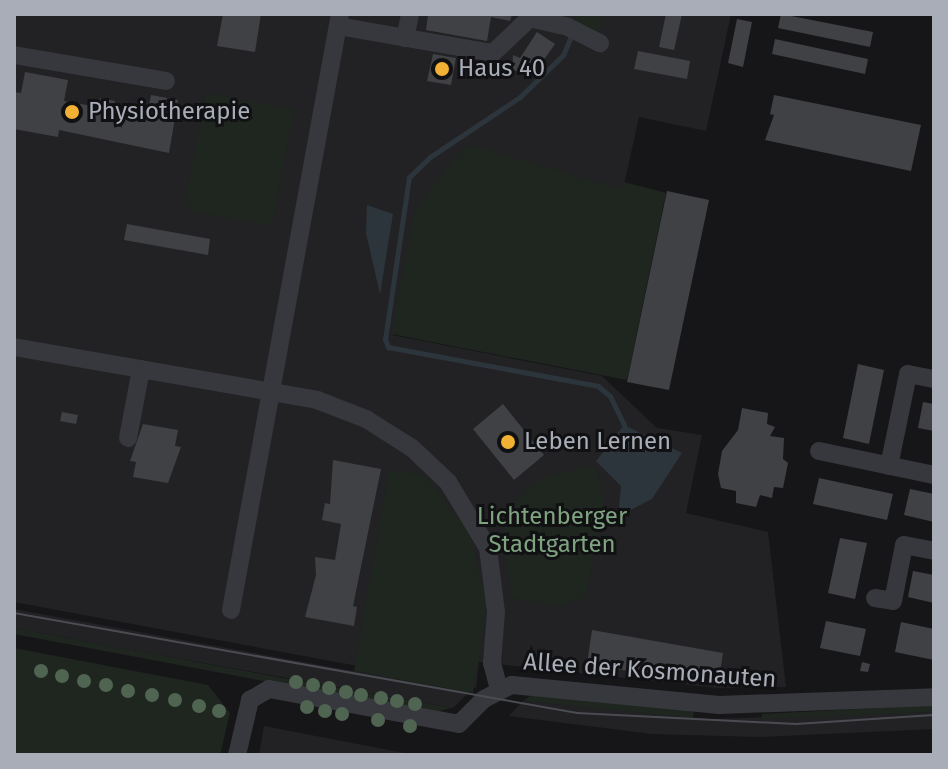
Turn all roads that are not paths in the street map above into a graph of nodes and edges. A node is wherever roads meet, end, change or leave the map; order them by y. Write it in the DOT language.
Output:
graph roads {
  1 [pos="410,14"];
  2 [pos="534,16"];
  3 [pos="339,20"];
  4 [pos="405,38"];
  5 [pos="600,43"];
  6 [pos="14,55"];
  7 [pos="166,81"];
  8 [pos="14,347"];
  9 [pos="141,369"];
  10 [pos="934,379"];
  11 [pos="272,391"];
  12 [pos="128,438"];
  13 [pos="819,451"];
  14 [pos="889,466"];
  15 [pos="934,475"];
  16 [pos="934,551"];
  17 [pos="875,598"];
  18 [pos="231,610"];
  19 [pos="499,690"];
  20 [pos="934,697"];
  21 [pos="237,755"];
  1 -- 4 [label="street"];
  2 -- 4 [label="street"];
  2 -- 5 [label="street"];
  3 -- 4 [label="street"];
  3 -- 11 [label="street"];
  6 -- 7 [label="street"];
  8 -- 9 [label="street"];
  9 -- 11 [label="street"];
  9 -- 12 [label="street"];
  10 -- 14 [label="street"];
  11 -- 18 [label="street"];
  11 -- 19 [label="street"];
  13 -- 14 [label="street"];
  14 -- 15 [label="street"];
  16 -- 17 [label="street"];
  19 -- 20 [label="street, Allee der Kosmonauten"];
  19 -- 21 [label="street, Allee der Kosmonauten"];
}
